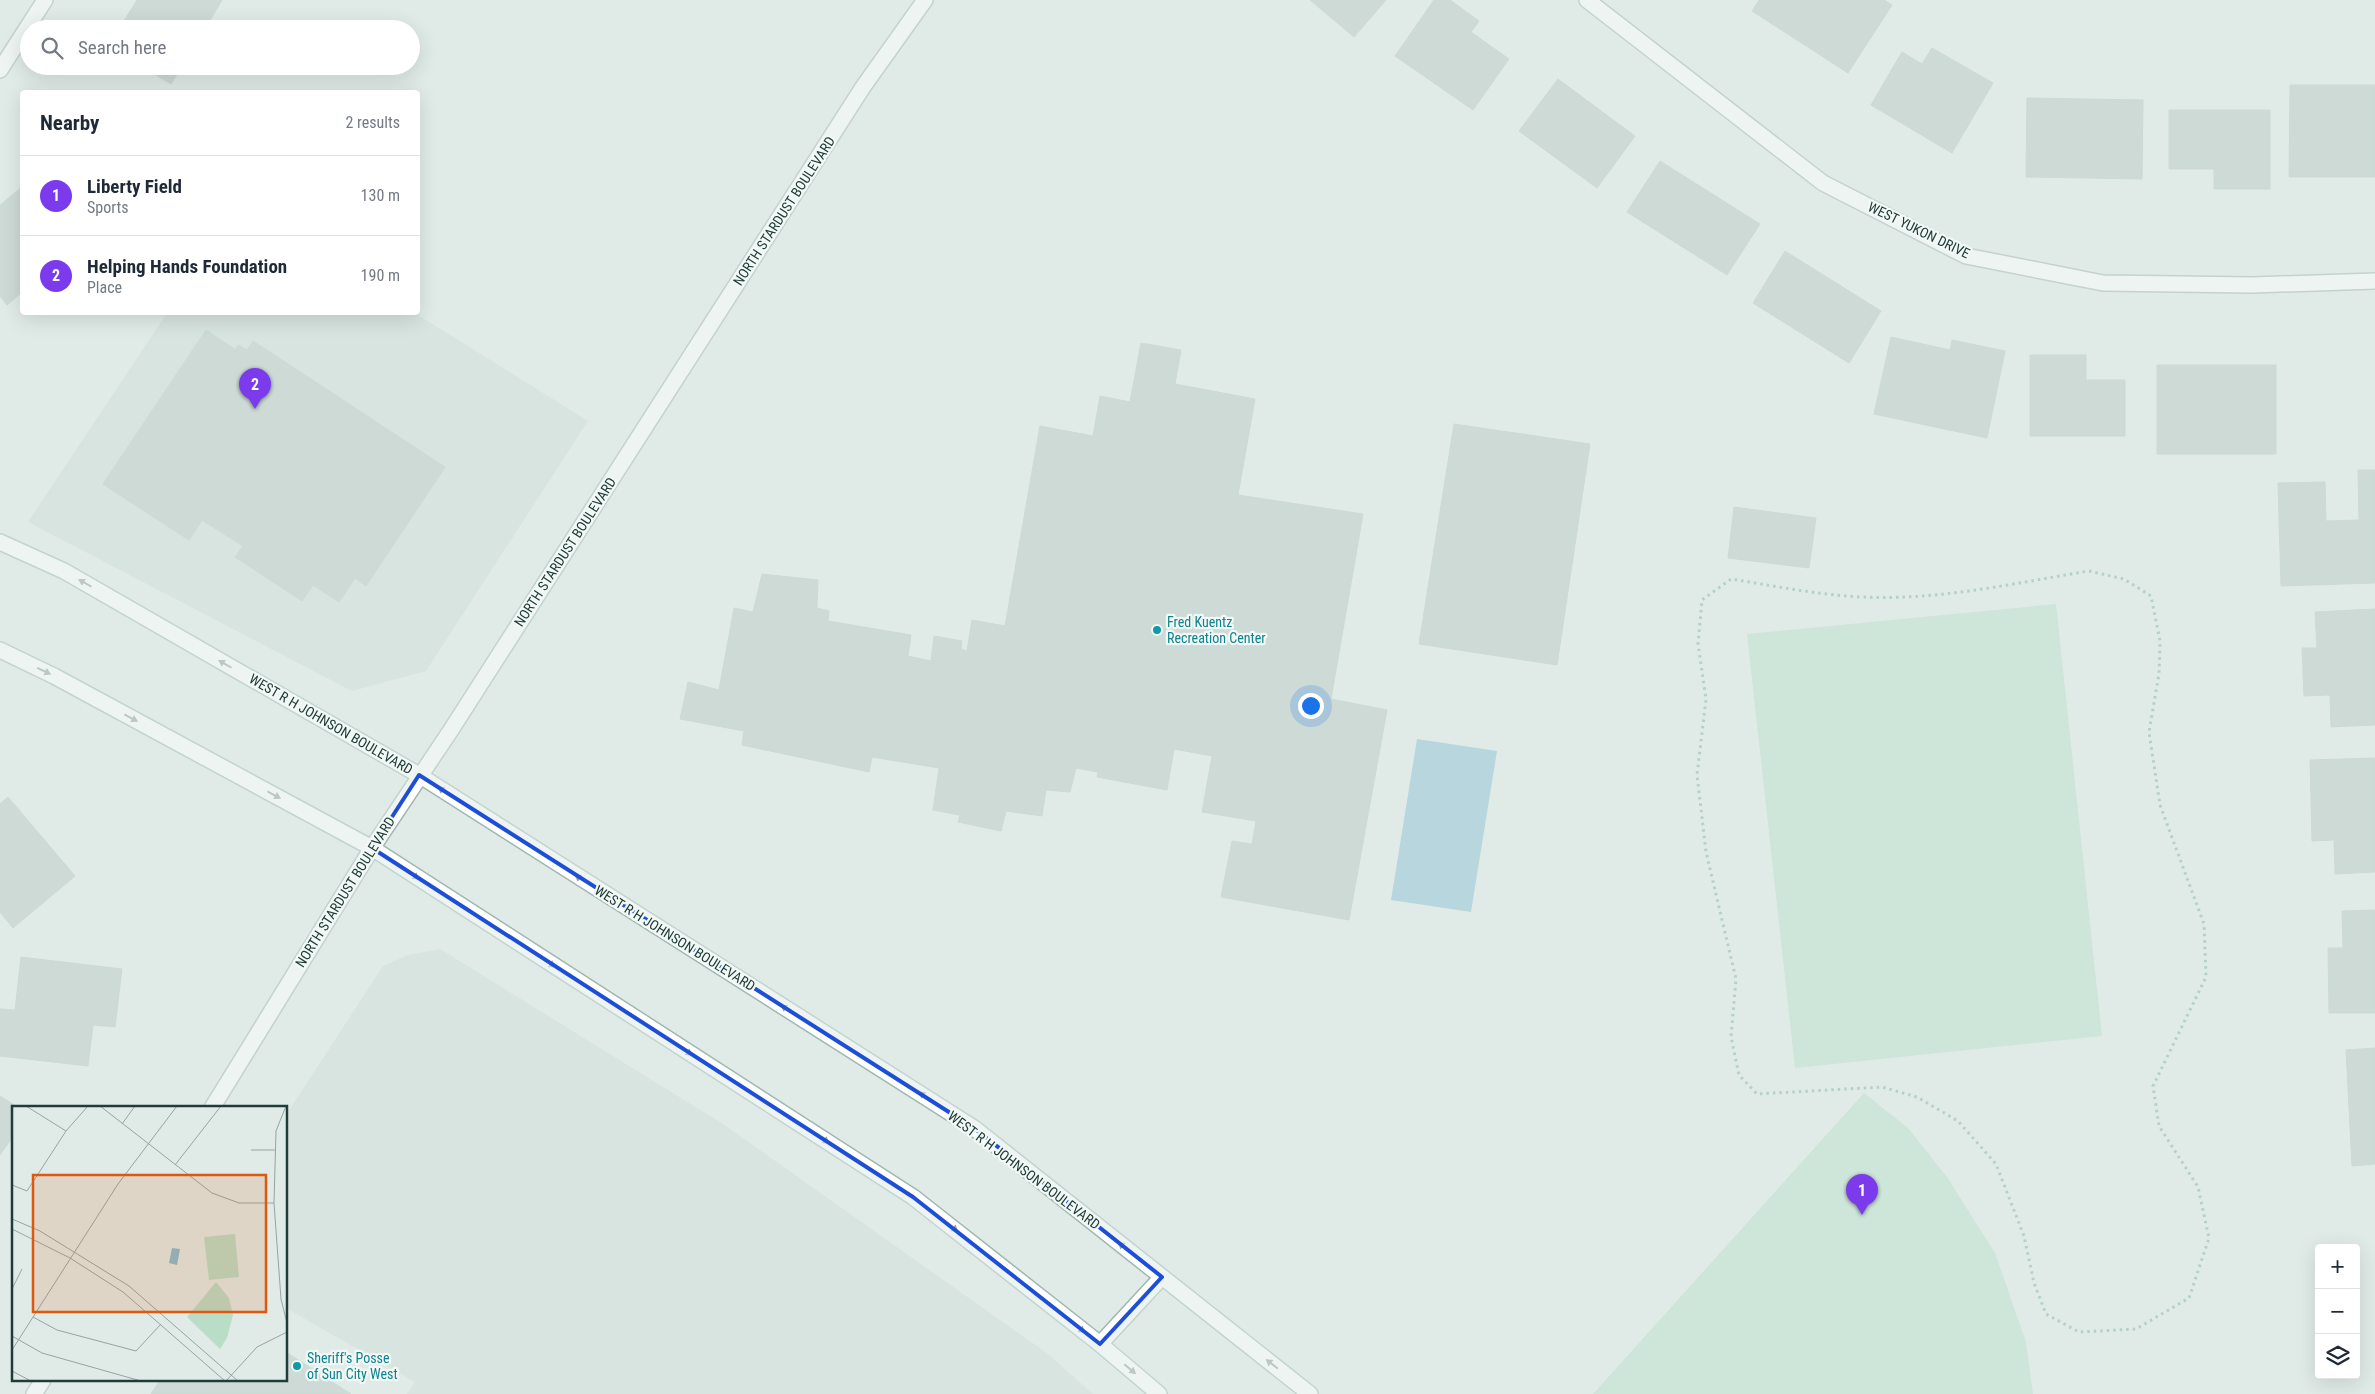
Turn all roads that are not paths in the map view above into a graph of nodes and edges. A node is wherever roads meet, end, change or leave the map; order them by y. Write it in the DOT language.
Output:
graph roads {
  1 [pos="45,0"];
  2 [pos="925,0"];
  3 [pos="1587,0"];
  4 [pos="32,20"];
  5 [pos="20,39"];
  6 [pos="0,70"];
  7 [pos="2375,281"];
  8 [pos="0,542"];
  9 [pos="0,650"];
  10 [pos="419,775"];
  11 [pos="372,848"];
  12 [pos="213,1106"];
  13 [pos="1162,1277"];
  14 [pos="1100,1344"];
  15 [pos="42,1382"];
  16 [pos="34,1394"];
  17 [pos="1159,1394"];
  18 [pos="1310,1394"];
  1 -- 4 [label="main road"];
  2 -- 10 [label="main road, NORTH STARDUST BOULEVARD"];
  3 -- 7 [label="main road, WEST YUKON DRIVE"];
  5 -- 6 [label="main road"];
  10 -- 8 [label="main road, WEST R H JOHNSON BOULEVARD, one-way"];
  9 -- 11 [label="main road, one-way"];
  10 -- 11 [label="main road, NORTH STARDUST BOULEVARD"];
  13 -- 10 [label="main road, WEST R H JOHNSON BOULEVARD, one-way"];
  11 -- 12 [label="main road, NORTH STARDUST BOULEVARD"];
  11 -- 14 [label="main road, one-way"];
  13 -- 14 [label="main road"];
  18 -- 13 [label="main road, WEST R H JOHNSON BOULEVARD, one-way"];
  14 -- 17 [label="main road, one-way"];
  15 -- 16 [label="main road"];
}
